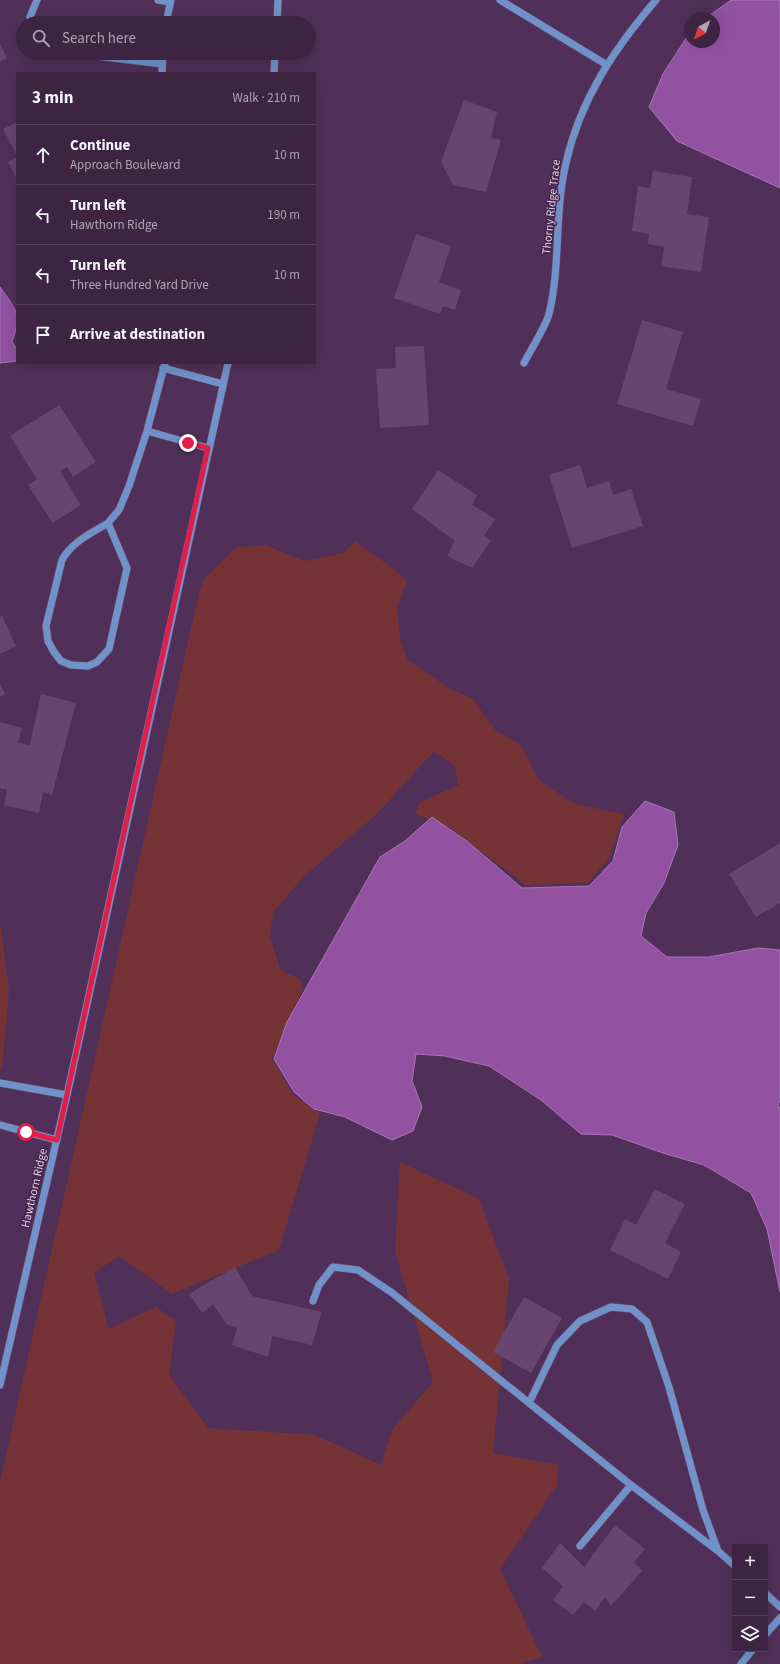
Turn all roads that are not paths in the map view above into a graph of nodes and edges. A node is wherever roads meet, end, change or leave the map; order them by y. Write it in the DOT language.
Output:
graph roads {
  1 [pos="37,0"];
  2 [pos="158,0"];
  3 [pos="278,0"];
  4 [pos="500,0"];
  5 [pos="656,0"];
  6 [pos="171,1"];
  7 [pos="30,16"];
  8 [pos="168,16"];
  9 [pos="277,16"];
  10 [pos="129,60"];
  11 [pos="162,60"];
  12 [pos="275,60"];
  13 [pos="162,64"];
  14 [pos="607,64"];
  15 [pos="162,72"];
  16 [pos="274,72"];
  17 [pos="524,363"];
  18 [pos="228,364"];
  19 [pos="164,366"];
  20 [pos="223,384"];
  21 [pos="147,431"];
  22 [pos="208,448"];
  23 [pos="108,523"];
  24 [pos="0,1083"];
  25 [pos="67,1095"];
  26 [pos="0,1125"];
  27 [pos="57,1140"];
  28 [pos="313,1301"];
  29 [pos="2,1362"];
  30 [pos="0,1385"];
  31 [pos="529,1402"];
  32 [pos="631,1485"];
  33 [pos="580,1546"];
  34 [pos="718,1551"];
  35 [pos="732,1563"];
  36 [pos="768,1596"];
  37 [pos="780,1607"];
  38 [pos="780,1618"];
  39 [pos="768,1632"];
  40 [pos="751,1652"];
  41 [pos="741,1664"];
  1 -- 7 [label="street"];
  2 -- 6 [label="street"];
  3 -- 9 [label="street"];
  4 -- 14 [label="street"];
  5 -- 14 [label="street, Thorny Ridge Trace"];
  6 -- 8 [label="street"];
  10 -- 13 [label="street"];
  11 -- 13 [label="street"];
  12 -- 16 [label="street"];
  13 -- 15 [label="street"];
  14 -- 17 [label="street, Thorny Ridge Trace"];
  18 -- 20 [label="street, Hawthorn Ridge"];
  19 -- 20 [label="street"];
  19 -- 21 [label="street"];
  20 -- 22 [label="street, Hawthorn Ridge"];
  21 -- 22 [label="street"];
  21 -- 23 [label="street"];
  22 -- 25 [label="street, Hawthorn Ridge"];
  23 -- 23 [label="street"];
  24 -- 25 [label="street"];
  25 -- 27 [label="street, Hawthorn Ridge"];
  26 -- 27 [label="street"];
  27 -- 29 [label="street, Hawthorn Ridge"];
  28 -- 31 [label="street"];
  29 -- 30 [label="street, Hawthorn Ridge"];
  31 -- 32 [label="street"];
  31 -- 34 [label="street"];
  32 -- 33 [label="street"];
  32 -- 34 [label="street"];
  34 -- 35 [label="street"];
  36 -- 37 [label="street"];
  38 -- 39 [label="street"];
  40 -- 41 [label="street"];
}
